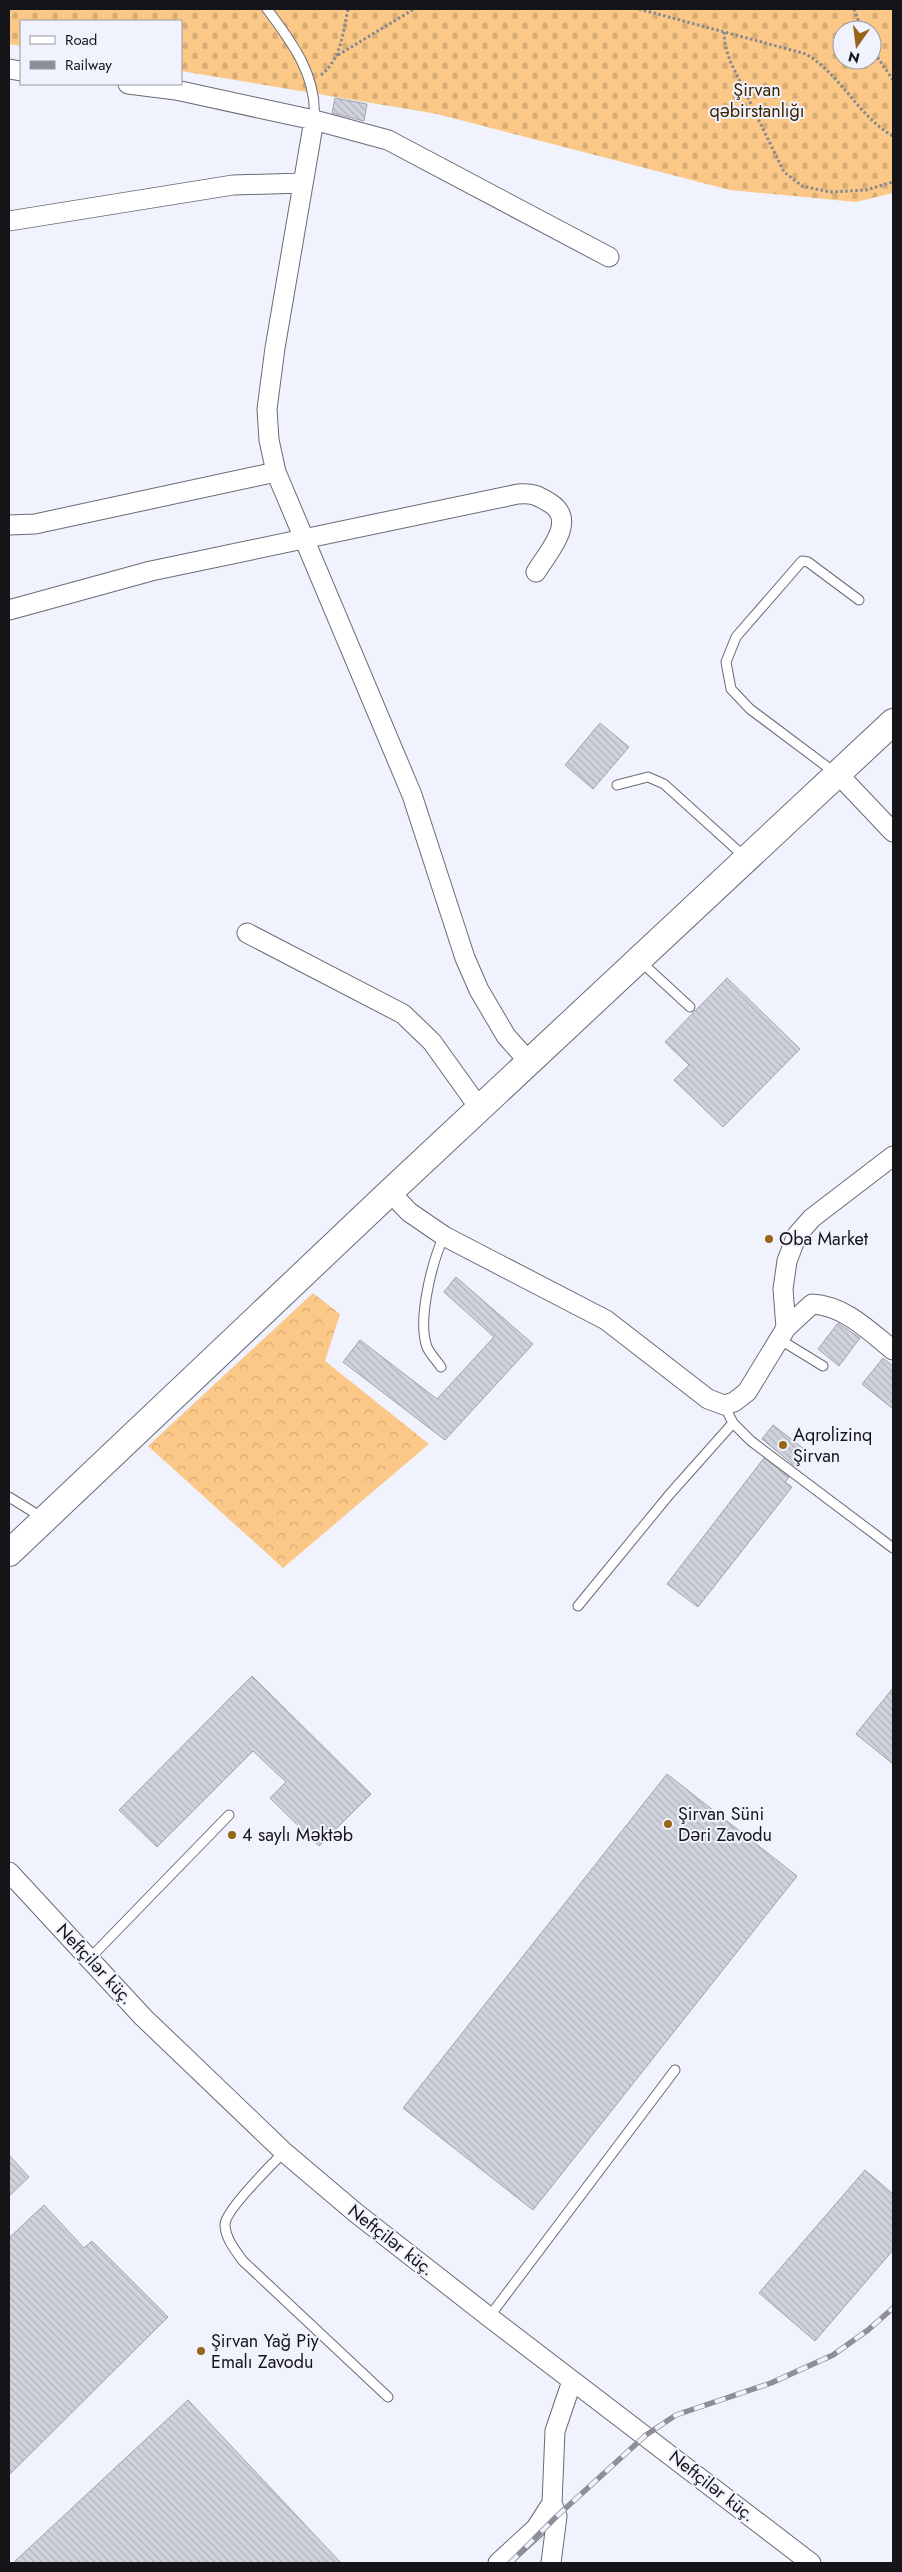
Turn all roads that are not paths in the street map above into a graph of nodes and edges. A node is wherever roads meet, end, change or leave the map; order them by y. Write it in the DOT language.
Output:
graph roads {
  1 [pos="267,9"];
  2 [pos="136,85"];
  3 [pos="314,120"];
  4 [pos="303,183"];
  5 [pos="9,221"];
  6 [pos="609,257"];
  7 [pos="276,472"];
  8 [pos="9,525"];
  9 [pos="304,538"];
  10 [pos="536,572"];
  11 [pos="859,600"];
  12 [pos="9,610"];
  13 [pos="893,722"];
  14 [pos="839,775"];
  15 [pos="617,785"];
  16 [pos="893,832"];
  17 [pos="748,860"];
  18 [pos="247,933"];
  19 [pos="640,960"];
  20 [pos="690,1008"];
  21 [pos="530,1063"];
  22 [pos="480,1110"];
  23 [pos="893,1156"];
  24 [pos="390,1192"];
  25 [pos="444,1236"];
  26 [pos="782,1333"];
  27 [pos="893,1350"];
  28 [pos="441,1366"];
  29 [pos="823,1366"];
  30 [pos="724,1405"];
  31 [pos="733,1423"];
  32 [pos="9,1498"];
  33 [pos="45,1519"];
  34 [pos="893,1548"];
  35 [pos="9,1554"];
  36 [pos="578,1606"];
  37 [pos="229,1815"];
  38 [pos="9,1872"];
  39 [pos="90,1958"];
  40 [pos="675,2070"];
  41 [pos="284,2152"];
  42 [pos="488,2317"];
  43 [pos="572,2381"];
  44 [pos="388,2397"];
  45 [pos="552,2503"];
  46 [pos="498,2563"];
  47 [pos="551,2563"];
  48 [pos="811,2563"];
  1 -- 3 [label="lane"];
  2 -- 3 [label="street"];
  3 -- 4 [label="street"];
  3 -- 6 [label="street"];
  4 -- 5 [label="street"];
  4 -- 7 [label="street"];
  7 -- 8 [label="street"];
  7 -- 9 [label="street"];
  9 -- 10 [label="street"];
  9 -- 12 [label="street"];
  9 -- 21 [label="street"];
  11 -- 14 [label="lane"];
  13 -- 14 [label="main road"];
  14 -- 16 [label="street"];
  14 -- 17 [label="main road"];
  15 -- 17 [label="lane"];
  17 -- 19 [label="main road"];
  18 -- 22 [label="street"];
  19 -- 20 [label="lane"];
  19 -- 21 [label="main road"];
  21 -- 22 [label="main road"];
  22 -- 24 [label="main road"];
  23 -- 26 [label="street"];
  24 -- 25 [label="street"];
  24 -- 33 [label="main road"];
  25 -- 28 [label="lane"];
  25 -- 30 [label="street"];
  26 -- 27 [label="street"];
  26 -- 29 [label="lane"];
  26 -- 30 [label="street"];
  30 -- 31 [label="lane"];
  31 -- 34 [label="lane"];
  31 -- 36 [label="lane"];
  32 -- 33 [label="lane"];
  33 -- 35 [label="main road"];
  37 -- 39 [label="lane"];
  38 -- 39 [label="street, Neftçilər küç."];
  39 -- 41 [label="street, Neftçilər küç."];
  40 -- 42 [label="lane"];
  41 -- 42 [label="street, Neftçilər küç."];
  41 -- 44 [label="lane"];
  42 -- 43 [label="street, Neftçilər küç."];
  43 -- 45 [label="street"];
  43 -- 48 [label="street, Neftçilər küç."];
  45 -- 46 [label="street"];
  45 -- 47 [label="street"];
}
